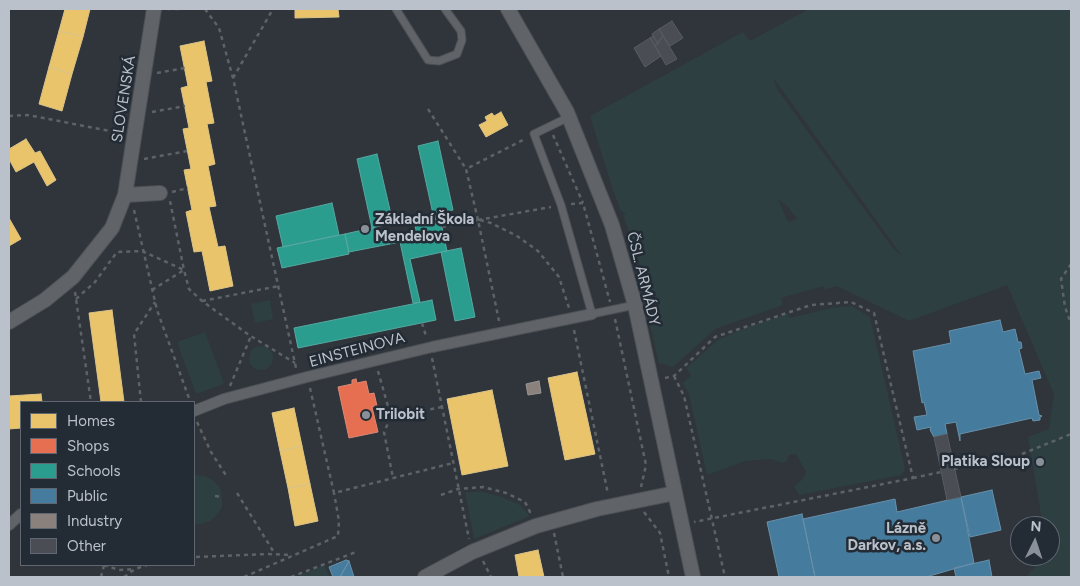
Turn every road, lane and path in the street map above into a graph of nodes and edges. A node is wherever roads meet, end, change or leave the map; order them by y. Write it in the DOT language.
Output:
graph roads {
  1 [pos="154,9"];
  2 [pos="205,9"];
  3 [pos="273,9"];
  4 [pos="396,9"];
  5 [pos="445,9"];
  6 [pos="508,9"];
  7 [pos="185,68"];
  8 [pos="156,73"];
  9 [pos="233,78"];
  10 [pos="185,106"];
  11 [pos="428,110"];
  12 [pos="150,112"];
  13 [pos="9,116"];
  14 [pos="569,116"];
  15 [pos="550,126"];
  16 [pos="534,134"];
  17 [pos="135,136"];
  18 [pos="187,151"];
  19 [pos="142,160"];
  20 [pos="466,168"];
  21 [pos="164,193"];
  22 [pos="125,195"];
  23 [pos="583,203"];
  24 [pos="478,220"];
  25 [pos="442,227"];
  26 [pos="1071,264"];
  27 [pos="184,270"];
  28 [pos="73,277"];
  29 [pos="278,286"];
  30 [pos="152,290"];
  31 [pos="76,299"];
  32 [pos="202,300"];
  33 [pos="155,302"];
  34 [pos="635,305"];
  35 [pos="592,314"];
  36 [pos="572,318"];
  37 [pos="9,322"];
  38 [pos="422,323"];
  39 [pos="1071,324"];
  40 [pos="501,333"];
  41 [pos="251,336"];
  42 [pos="430,348"];
  43 [pos="375,361"];
  44 [pos="295,363"];
  45 [pos="303,378"];
  46 [pos="224,399"];
  47 [pos="91,401"];
  48 [pos="141,401"];
  49 [pos="442,406"];
  50 [pos="195,411"];
  51 [pos="195,415"];
  52 [pos="391,417"];
  53 [pos="1071,434"];
  54 [pos="1022,454"];
  55 [pos="453,463"];
  56 [pos="958,468"];
  57 [pos="954,469"];
  58 [pos="941,472"];
  59 [pos="227,477"];
  60 [pos="393,478"];
  61 [pos="913,478"];
  62 [pos="458,489"];
  63 [pos="237,493"];
  64 [pos="334,493"];
  65 [pos="675,494"];
  66 [pos="441,495"];
  67 [pos="216,496"];
  68 [pos="222,497"];
  69 [pos="610,506"];
  70 [pos="642,510"];
  71 [pos="20,515"];
  72 [pos="712,518"];
  73 [pos="9,525"];
  74 [pos="542,530"];
  75 [pos="561,530"];
  76 [pos="554,532"];
  77 [pos="356,552"];
  78 [pos="472,552"];
  79 [pos="274,554"];
  80 [pos="294,556"];
  81 [pos="196,557"];
  82 [pos="107,566"];
  83 [pos="145,566"];
  84 [pos="135,569"];
  85 [pos="124,577"];
  86 [pos="244,577"];
  87 [pos="291,577"];
  88 [pos="425,577"];
  89 [pos="564,577"];
  90 [pos="669,577"];
  91 [pos="693,577"];
  92 [pos="725,577"];
  1 -- 17 [label="street, SLOVENSKÁ"];
  2 -- 9 [label="path"];
  3 -- 9 [label="path"];
  4 -- 5 [label="lane"];
  6 -- 14 [label="street, ČSL. ARMÁDY"];
  7 -- 8 [label="path"];
  9 -- 29 [label="path"];
  10 -- 12 [label="path"];
  11 -- 20 [label="path"];
  13 -- 17 [label="path"];
  14 -- 15 [label="lane"];
  14 -- 34 [label="street, ČSL. ARMÁDY"];
  15 -- 16 [label="lane"];
  15 -- 23 [label="path"];
  16 -- 20 [label="path"];
  16 -- 35 [label="lane"];
  17 -- 22 [label="street, SLOVENSKÁ"];
  18 -- 19 [label="path"];
  20 -- 24 [label="path"];
  21 -- 22 [label="street"];
  21 -- 27 [label="path"];
  22 -- 28 [label="street, SLOVENSKÁ"];
  24 -- 25 [label="path"];
  24 -- 36 [label="path"];
  24 -- 40 [label="path"];
  26 -- 39 [label="path"];
  27 -- 30 [label="path"];
  27 -- 31 [label="path"];
  27 -- 32 [label="path"];
  28 -- 31 [label="path"];
  28 -- 37 [label="street, SLOVENSKÁ"];
  29 -- 32 [label="path"];
  29 -- 44 [label="path"];
  31 -- 47 [label="path"];
  32 -- 41 [label="path"];
  33 -- 48 [label="path"];
  34 -- 35 [label="lane, EINSTEINOVA"];
  34 -- 65 [label="street, ČSL. ARMÁDY"];
  35 -- 36 [label="street, EINSTEINOVA"];
  36 -- 40 [label="street, EINSTEINOVA"];
  36 -- 69 [label="path"];
  38 -- 42 [label="path"];
  40 -- 42 [label="street, EINSTEINOVA"];
  41 -- 44 [label="path"];
  41 -- 46 [label="path"];
  42 -- 43 [label="street, EINSTEINOVA"];
  42 -- 49 [label="path"];
  43 -- 45 [label="street, EINSTEINOVA"];
  43 -- 52 [label="path"];
  44 -- 45 [label="path"];
  45 -- 46 [label="street"];
  45 -- 64 [label="path, EINSTEINOVA"];
  46 -- 50 [label="street"];
  49 -- 52 [label="path"];
  49 -- 55 [label="path"];
  51 -- 59 [label="path"];
  52 -- 60 [label="path"];
  53 -- 54 [label="path"];
  55 -- 60 [label="path"];
  55 -- 62 [label="path"];
  56 -- 57 [label="path"];
  58 -- 61 [label="path"];
  60 -- 64 [label="path"];
  61 -- 72 [label="path"];
  61 -- 92 [label="path"];
  62 -- 66 [label="path"];
  62 -- 74 [label="path"];
  62 -- 78 [label="path"];
  63 -- 79 [label="path"];
  64 -- 80 [label="path, EINSTEINOVA"];
  65 -- 69 [label="street"];
  65 -- 91 [label="street, ČSL. ARMÁDY"];
  67 -- 68 [label="path"];
  69 -- 74 [label="street"];
  70 -- 90 [label="path"];
  71 -- 73 [label="street"];
  74 -- 76 [label="path"];
  74 -- 78 [label="street"];
  75 -- 76 [label="path"];
  76 -- 89 [label="path"];
  77 -- 87 [label="path"];
  78 -- 88 [label="street"];
  79 -- 80 [label="path"];
  79 -- 81 [label="path"];
  80 -- 86 [label="path"];
  82 -- 84 [label="path"];
  83 -- 84 [label="path"];
  84 -- 85 [label="path"];
}
